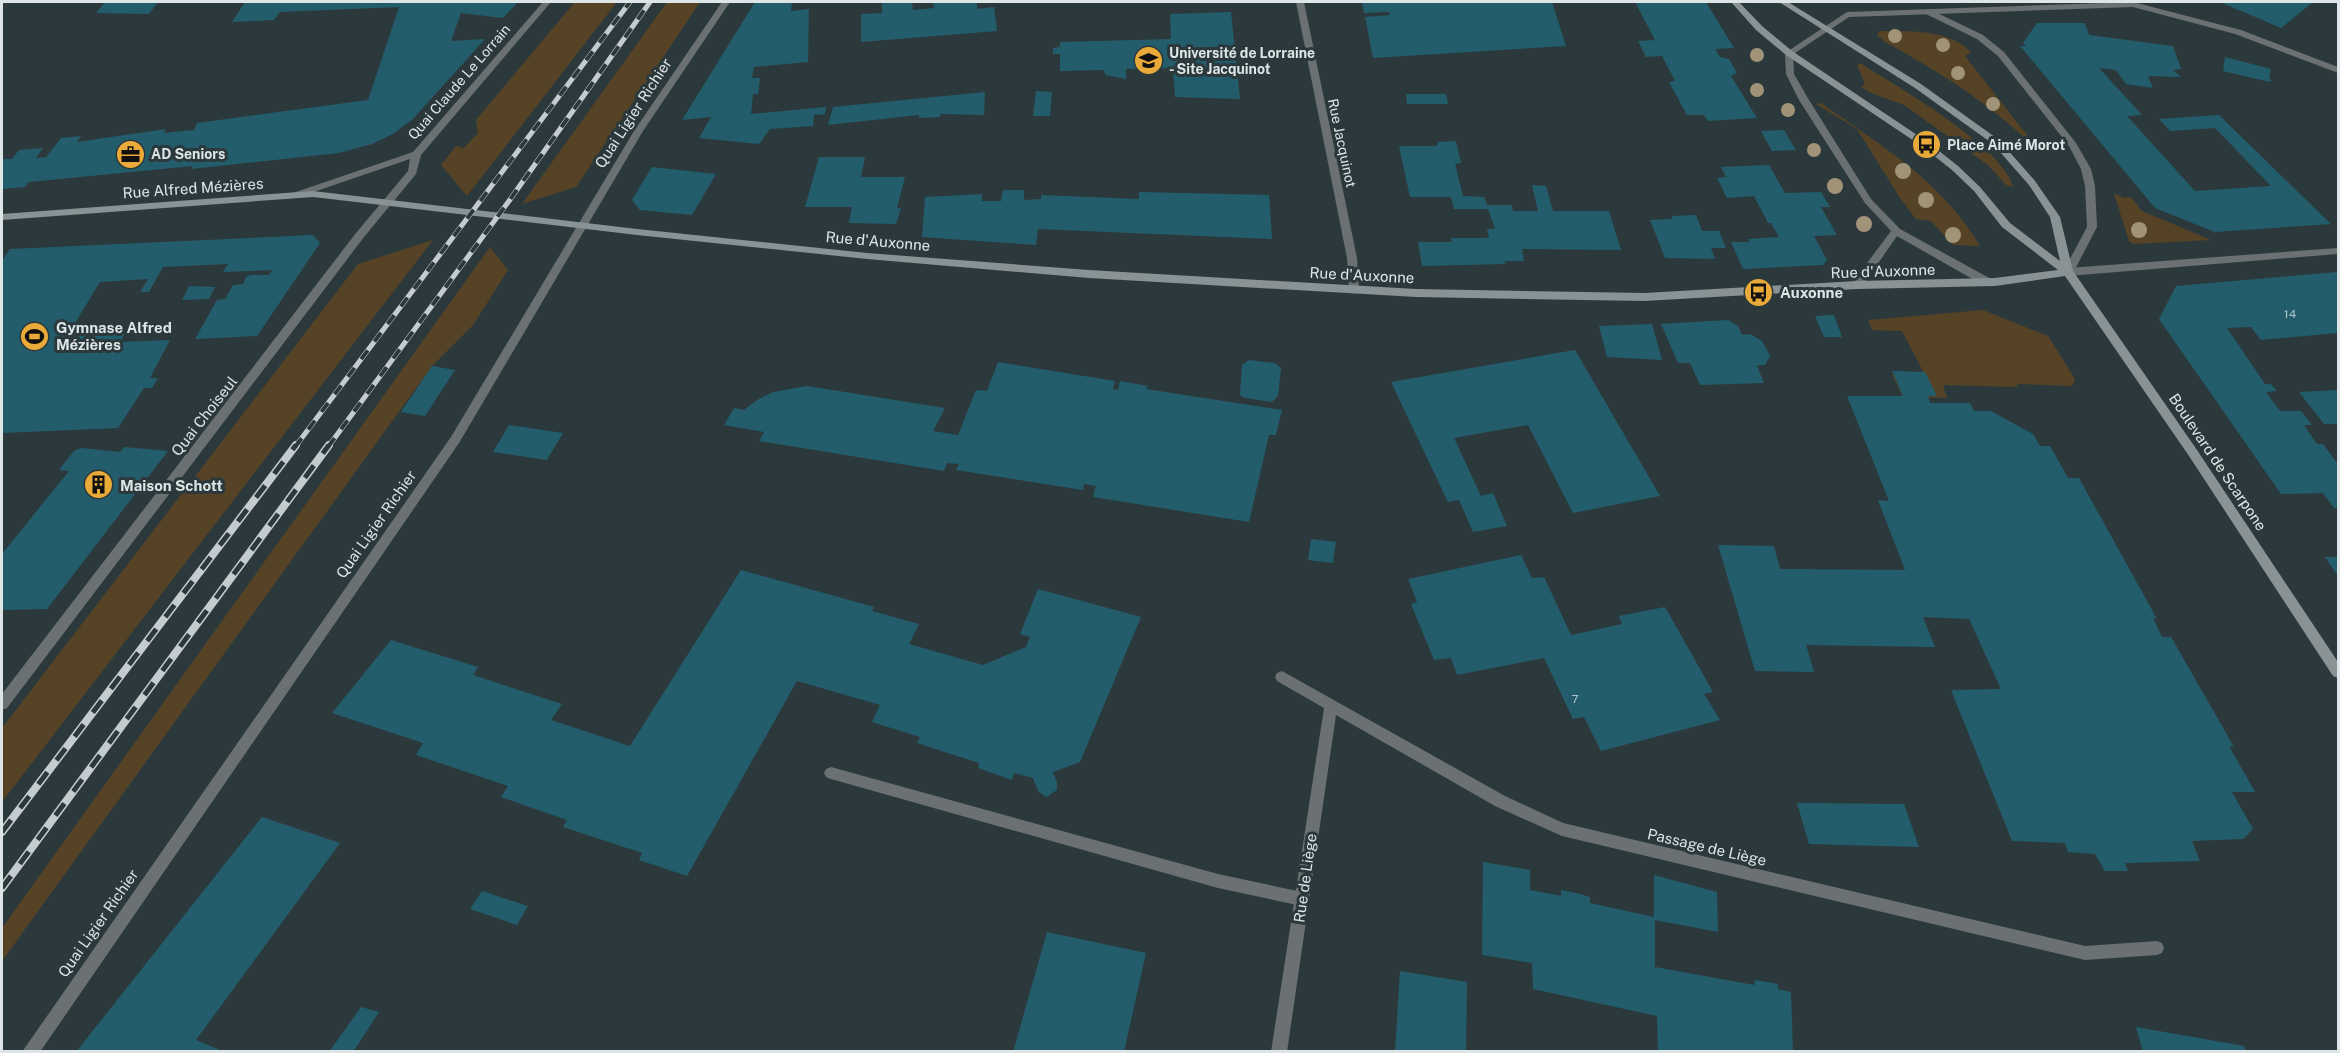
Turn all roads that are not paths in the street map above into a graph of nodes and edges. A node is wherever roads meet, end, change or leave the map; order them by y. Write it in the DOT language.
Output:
graph roads {
  1 [pos="547,2"];
  2 [pos="726,2"];
  3 [pos="1300,2"];
  4 [pos="1736,2"];
  5 [pos="1783,2"];
  6 [pos="2132,3"];
  7 [pos="1929,12"];
  8 [pos="1827,28"];
  9 [pos="1789,52"];
  10 [pos="2338,70"];
  11 [pos="416,154"];
  12 [pos="296,195"];
  13 [pos="387,203"];
  14 [pos="2,217"];
  15 [pos="583,226"];
  16 [pos="1896,231"];
  17 [pos="2338,251"];
  18 [pos="2068,272"];
  19 [pos="1987,282"];
  20 [pos="1857,285"];
  21 [pos="1354,290"];
  22 [pos="2338,672"];
  23 [pos="1282,677"];
  24 [pos="2,704"];
  25 [pos="1331,704"];
  26 [pos="831,774"];
  27 [pos="1302,898"];
  28 [pos="2157,948"];
  29 [pos="30,1052"];
  30 [pos="1279,1052"];
  1 -- 11 [label="street, Quai Claude Le Lorrain"];
  2 -- 15 [label="street, Quai Ligier Richier"];
  3 -- 21 [label="street, Rue Jacquinot"];
  4 -- 9 [label="main road"];
  5 -- 8 [label="main road"];
  6 -- 7 [label="street"];
  6 -- 10 [label="street"];
  7 -- 8 [label="street"];
  7 -- 18 [label="street"];
  8 -- 9 [label="street"];
  8 -- 18 [label="main road"];
  9 -- 16 [label="street"];
  9 -- 18 [label="main road"];
  11 -- 12 [label="street, Quai Claude Le Lorrain"];
  11 -- 13 [label="street, Quai Claude Le Lorrain"];
  12 -- 13 [label="main road, Rue Alfred Mézières"];
  12 -- 14 [label="main road, Rue Alfred Mézières"];
  13 -- 15 [label="main road, Rue d'Auxonne"];
  13 -- 24 [label="street, Quai Choiseul"];
  15 -- 21 [label="main road, Rue d'Auxonne"];
  15 -- 29 [label="street, Quai Ligier Richier"];
  16 -- 19 [label="street"];
  16 -- 20 [label="street"];
  17 -- 18 [label="street, Rue d'Auxonne"];
  18 -- 19 [label="main road, Rue d'Auxonne"];
  18 -- 22 [label="main road, Boulevard de Scarpone"];
  19 -- 20 [label="main road, Rue d'Auxonne"];
  20 -- 21 [label="main road, Rue d'Auxonne"];
  23 -- 25 [label="street, Passage de Liège"];
  25 -- 27 [label="street, Rue de Liège"];
  25 -- 28 [label="street, Passage de Liège"];
  26 -- 27 [label="street"];
  27 -- 30 [label="street, Rue de Liège"];
}
